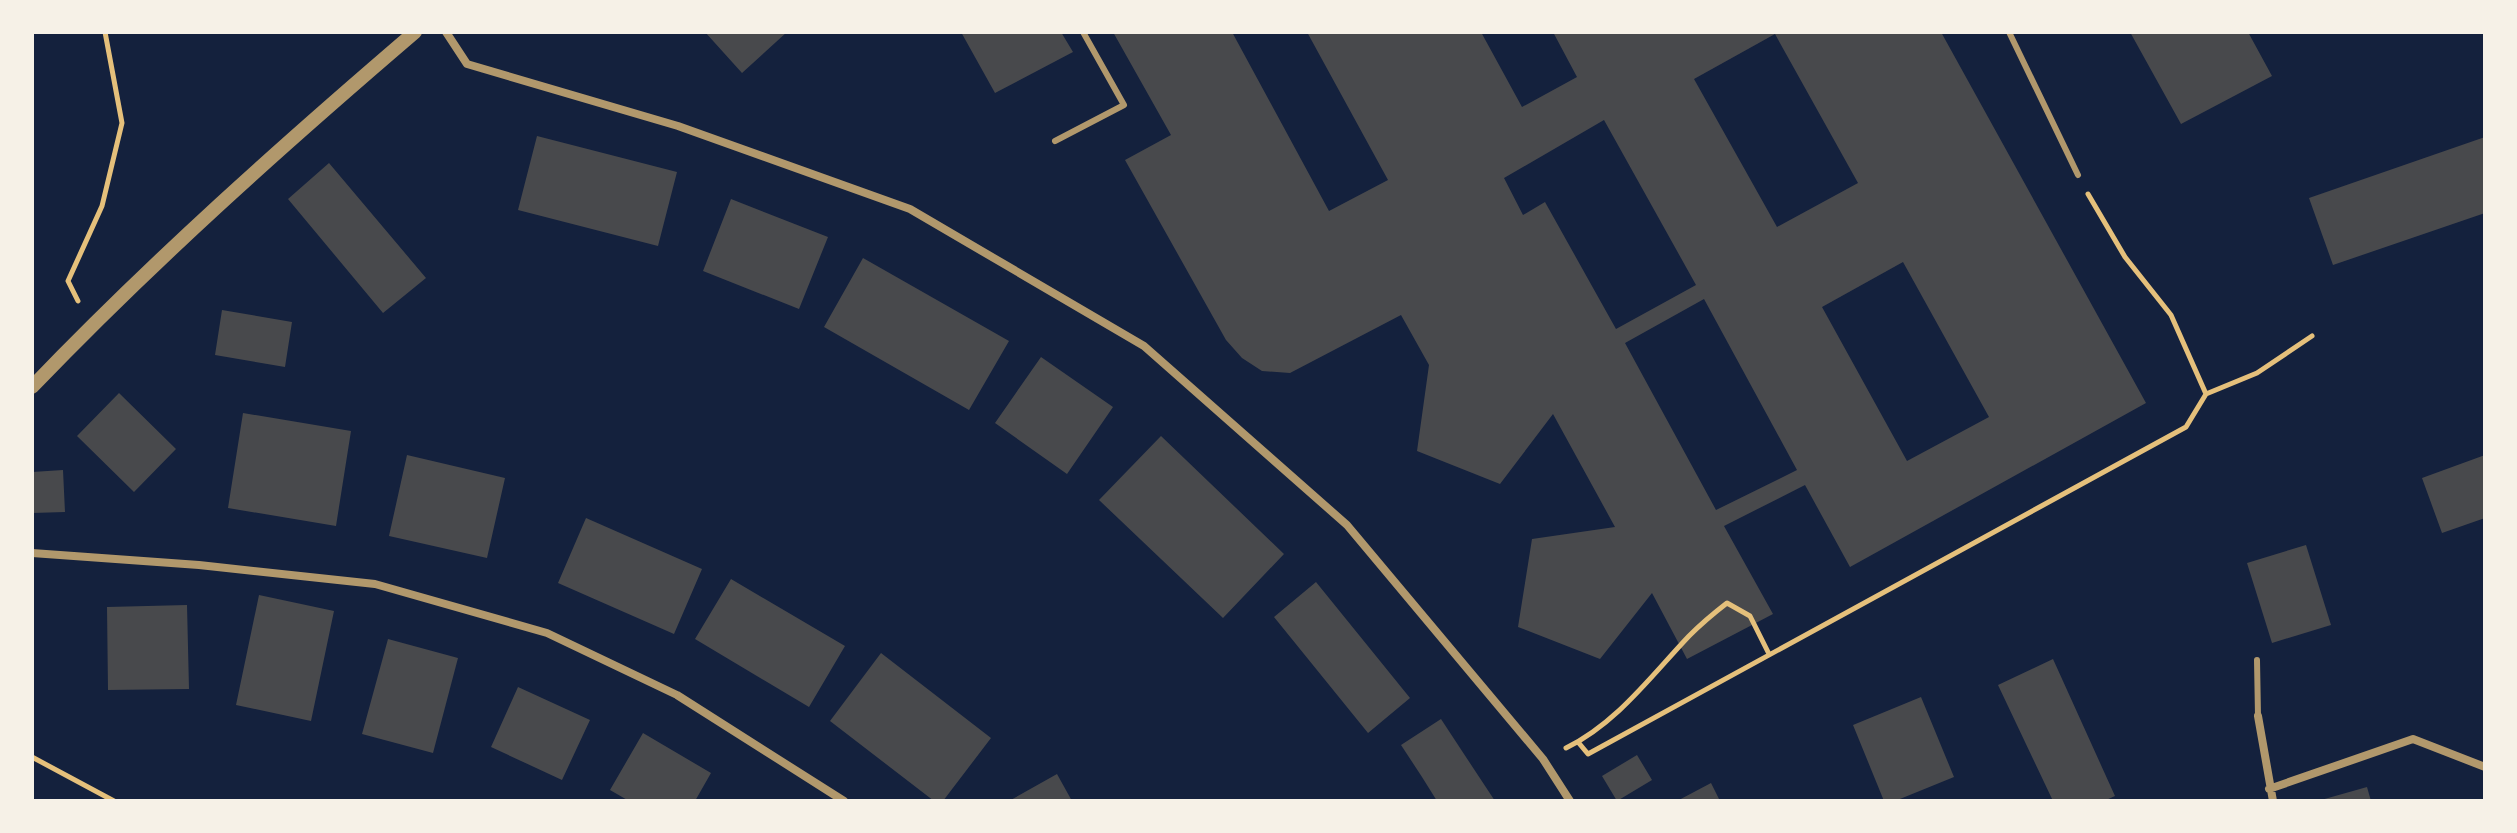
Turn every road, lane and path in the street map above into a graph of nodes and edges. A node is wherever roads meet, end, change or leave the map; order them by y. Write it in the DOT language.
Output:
graph roads {
  1 [pos="105,32"];
  2 [pos="415,32"];
  3 [pos="446,32"];
  4 [pos="1083,32"];
  5 [pos="2009,32"];
  6 [pos="1055,141"];
  7 [pos="2078,175"];
  8 [pos="97,319"];
  9 [pos="2312,336"];
  10 [pos="32,387"];
  11 [pos="2206,394"];
  12 [pos="32,553"];
  13 [pos="1769,654"];
  14 [pos="2257,660"];
  15 [pos="2258,716"];
  16 [pos="32,757"];
  17 [pos="2485,767"];
  18 [pos="2269,789"];
  19 [pos="114,801"];
  20 [pos="844,801"];
  21 [pos="1570,801"];
  22 [pos="2273,801"];
  1 -- 8 [label="path"];
  2 -- 8 [label="street"];
  3 -- 21 [label="street"];
  4 -- 6 [label="lane"];
  5 -- 7 [label="lane"];
  7 -- 11 [label="path"];
  8 -- 10 [label="street"];
  9 -- 11 [label="path"];
  11 -- 13 [label="path"];
  12 -- 20 [label="street"];
  13 -- 13 [label="path"];
  14 -- 15 [label="lane"];
  15 -- 18 [label="street"];
  16 -- 19 [label="path"];
  17 -- 18 [label="street"];
  18 -- 22 [label="street"];
}
